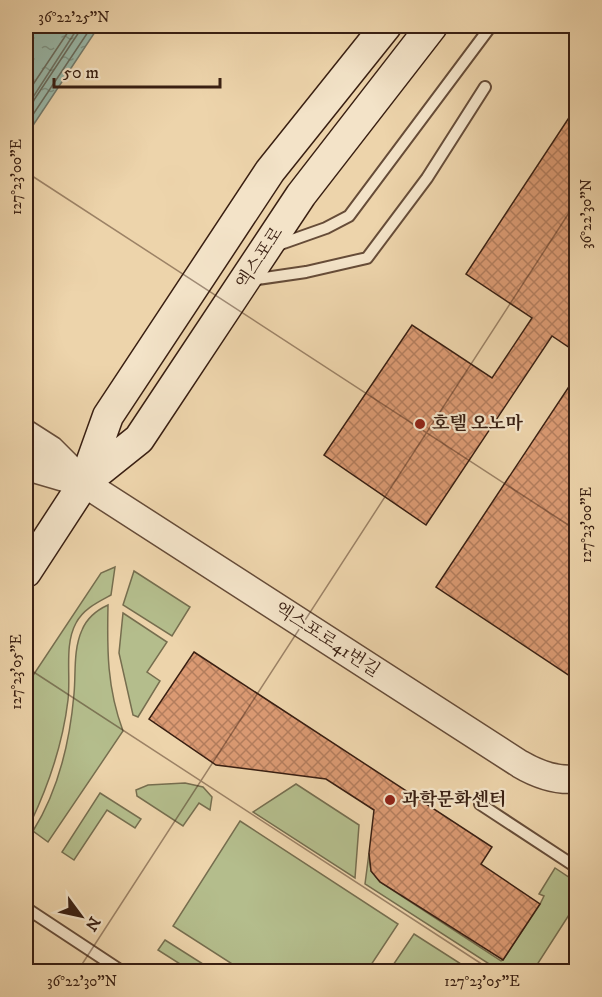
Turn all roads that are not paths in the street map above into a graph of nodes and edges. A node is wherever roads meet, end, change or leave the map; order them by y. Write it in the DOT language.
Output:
graph roads {
  1 [pos="386,26"];
  2 [pos="432,26"];
  3 [pos="490,26"];
  4 [pos="485,87"];
  5 [pos="266,249"];
  6 [pos="245,282"];
  7 [pos="27,445"];
  8 [pos="84,483"];
  9 [pos="26,572"];
  10 [pos="576,779"];
  11 [pos="480,804"];
  12 [pos="576,867"];
  13 [pos="26,908"];
  14 [pos="123,972"];
  1 -- 8 [label="main road, 엑스포로"];
  2 -- 5 [label="main road, 엑스포로"];
  3 -- 5 [label="lane"];
  4 -- 6 [label="lane"];
  5 -- 6 [label="main road, 엑스포로"];
  6 -- 8 [label="main road, 엑스포로"];
  7 -- 8 [label="street, 엑스포로41번길"];
  8 -- 9 [label="main road, 엑스포로"];
  8 -- 10 [label="street, 엑스포로41번길"];
  11 -- 12 [label="lane"];
  13 -- 14 [label="lane"];
}
